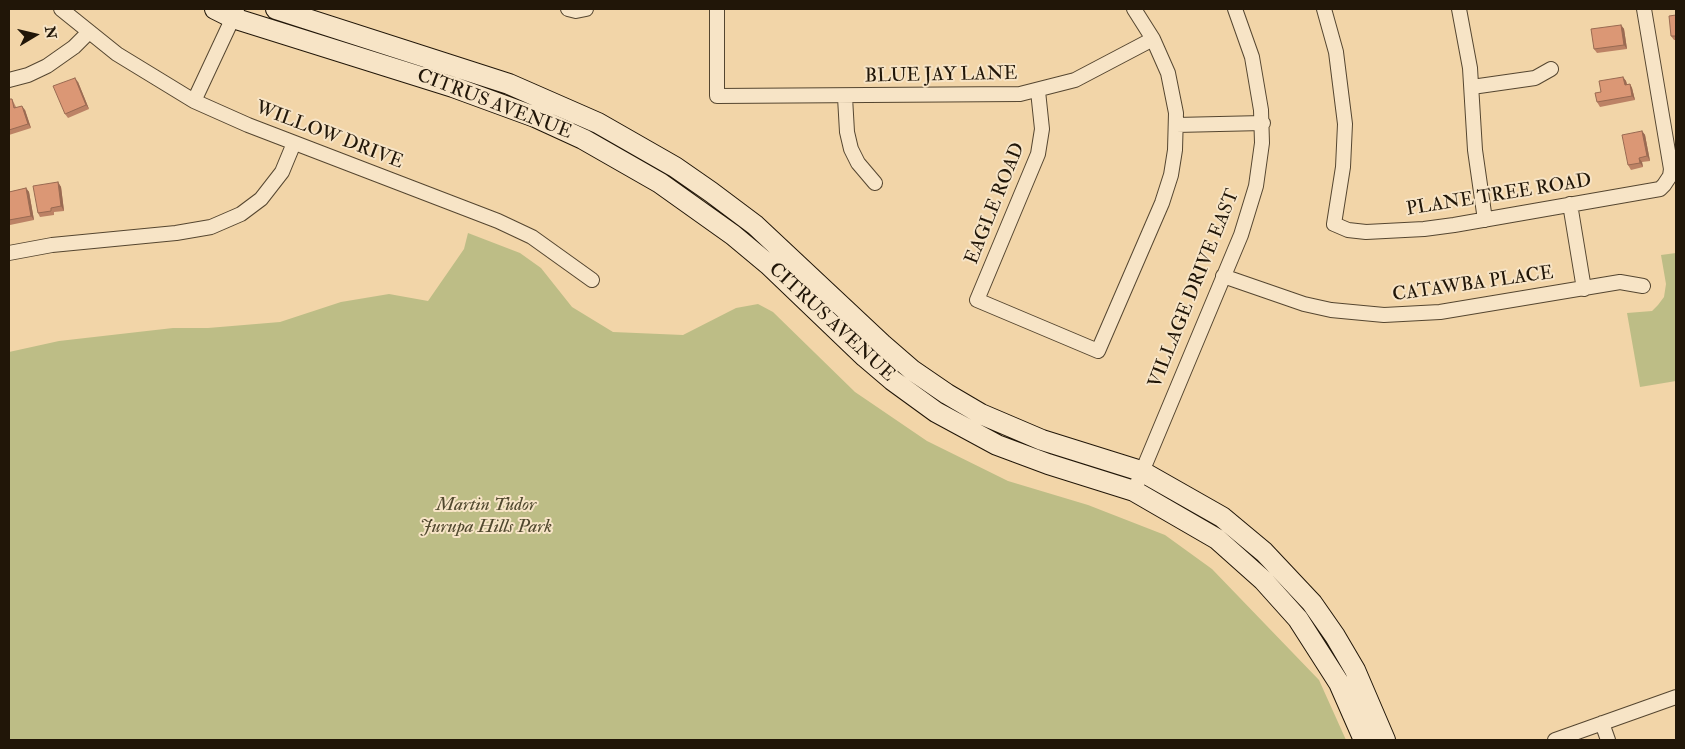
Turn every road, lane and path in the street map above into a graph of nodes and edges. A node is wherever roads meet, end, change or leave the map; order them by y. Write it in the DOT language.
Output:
graph roads {
  1 [pos="62,9"];
  2 [pos="215,9"];
  3 [pos="276,9"];
  4 [pos="568,9"];
  5 [pos="586,9"];
  6 [pos="716,9"];
  7 [pos="1134,9"];
  8 [pos="1235,9"];
  9 [pos="1324,9"];
  10 [pos="1459,9"];
  11 [pos="1644,9"];
  12 [pos="235,13"];
  13 [pos="89,32"];
  14 [pos="1154,38"];
  15 [pos="1551,69"];
  16 [pos="9,80"];
  17 [pos="1472,87"];
  18 [pos="1038,91"];
  19 [pos="845,96"];
  20 [pos="194,102"];
  21 [pos="1263,123"];
  22 [pos="1176,125"];
  23 [pos="294,143"];
  24 [pos="875,183"];
  25 [pos="1570,204"];
  26 [pos="1485,220"];
  27 [pos="9,253"];
  28 [pos="1223,276"];
  29 [pos="592,280"];
  30 [pos="1643,286"];
  31 [pos="1584,288"];
  32 [pos="1142,471"];
  33 [pos="1134,491"];
  34 [pos="1676,697"];
  35 [pos="1602,723"];
  36 [pos="1364,740"];
  37 [pos="1386,740"];
  38 [pos="1555,740"];
  39 [pos="1608,740"];
  1 -- 13 [label="street, WILLOW DRIVE"];
  2 -- 12 [label="street, CITRUS AVENUE"];
  3 -- 32 [label="street, CITRUS AVENUE"];
  4 -- 5 [label="street"];
  6 -- 19 [label="street, BLUE JAY LANE"];
  7 -- 14 [label="street"];
  8 -- 21 [label="street, VILLAGE DRIVE EAST"];
  9 -- 26 [label="street, PLANE TREE ROAD"];
  10 -- 17 [label="street"];
  11 -- 25 [label="street, PLANE TREE ROAD"];
  12 -- 20 [label="street"];
  12 -- 33 [label="street, CITRUS AVENUE"];
  13 -- 16 [label="street"];
  13 -- 20 [label="street, WILLOW DRIVE"];
  14 -- 18 [label="street, BLUE JAY LANE"];
  14 -- 22 [label="street"];
  15 -- 17 [label="street"];
  17 -- 26 [label="street"];
  18 -- 19 [label="street, BLUE JAY LANE"];
  18 -- 22 [label="street, EAGLE ROAD"];
  19 -- 24 [label="street"];
  20 -- 23 [label="street, WILLOW DRIVE"];
  21 -- 22 [label="street"];
  21 -- 28 [label="street, VILLAGE DRIVE EAST"];
  23 -- 27 [label="street"];
  23 -- 29 [label="street, WILLOW DRIVE"];
  25 -- 26 [label="street, PLANE TREE ROAD"];
  25 -- 31 [label="street"];
  28 -- 31 [label="street, CATAWBA PLACE"];
  28 -- 32 [label="street, VILLAGE DRIVE EAST"];
  30 -- 31 [label="street, CATAWBA PLACE"];
  32 -- 33 [label="street, VILLAGE DRIVE EAST"];
  32 -- 37 [label="street, CITRUS AVENUE"];
  33 -- 36 [label="street, CITRUS AVENUE"];
  34 -- 35 [label="street"];
  35 -- 38 [label="street"];
  35 -- 39 [label="street"];
}
